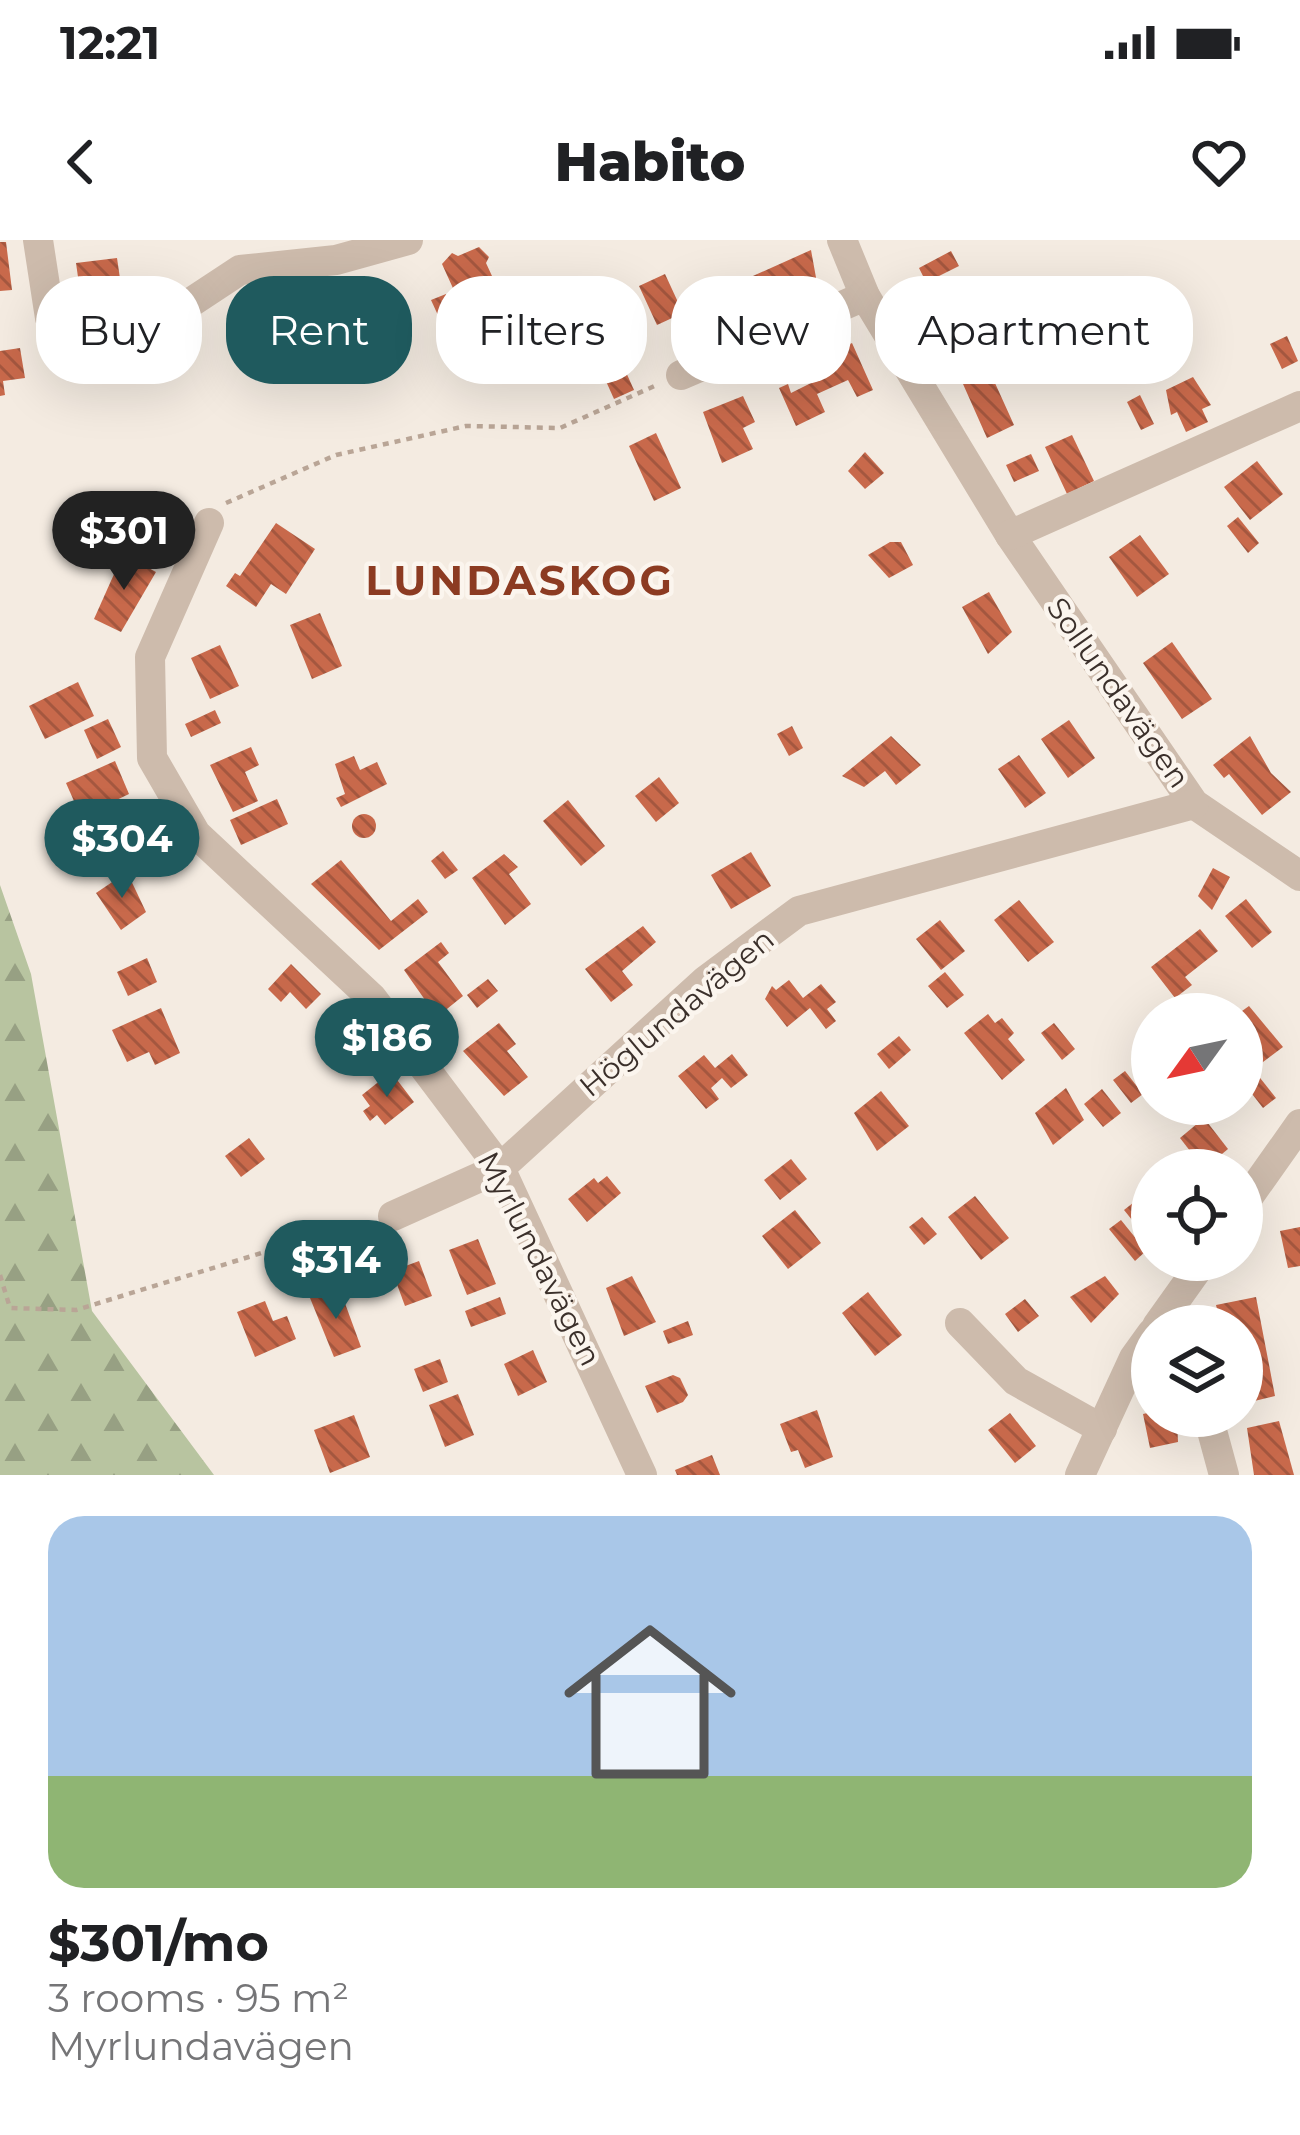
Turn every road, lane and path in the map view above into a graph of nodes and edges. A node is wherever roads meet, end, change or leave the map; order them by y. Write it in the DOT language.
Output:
graph roads {
  1 [pos="38,240"];
  2 [pos="408,240"];
  3 [pos="842,240"];
  4 [pos="865,296"];
  5 [pos="851,302"];
  6 [pos="671,379"];
  7 [pos="1300,406"];
  8 [pos="209,523"];
  9 [pos="1010,536"];
  10 [pos="1194,804"];
  11 [pos="1300,876"];
  12 [pos="1300,1124"];
  13 [pos="500,1168"];
  14 [pos="1263,1176"];
  15 [pos="393,1216"];
  16 [pos="304,1240"];
  17 [pos="0,1275"];
  18 [pos="960,1323"];
  19 [pos="1131,1374"];
  20 [pos="1102,1429"];
  21 [pos="1214,1437"];
  22 [pos="642,1475"];
  23 [pos="1080,1475"];
  24 [pos="1224,1475"];
  1 -- 2 [label="street"];
  3 -- 4 [label="street, Sollundavägen"];
  4 -- 5 [label="street"];
  4 -- 9 [label="street, Sollundavägen"];
  6 -- 8 [label="path"];
  7 -- 9 [label="street"];
  8 -- 13 [label="street, Myrlundavägen"];
  9 -- 10 [label="street, Sollundavägen"];
  10 -- 11 [label="street, Sollundavägen"];
  10 -- 13 [label="street, Höglundavägen"];
  12 -- 14 [label="street"];
  13 -- 15 [label="street, Höglundavägen"];
  13 -- 22 [label="street, Myrlundavägen"];
  16 -- 17 [label="path"];
  18 -- 20 [label="street"];
  19 -- 20 [label="street"];
  20 -- 23 [label="street"];
  21 -- 24 [label="street"];
}
